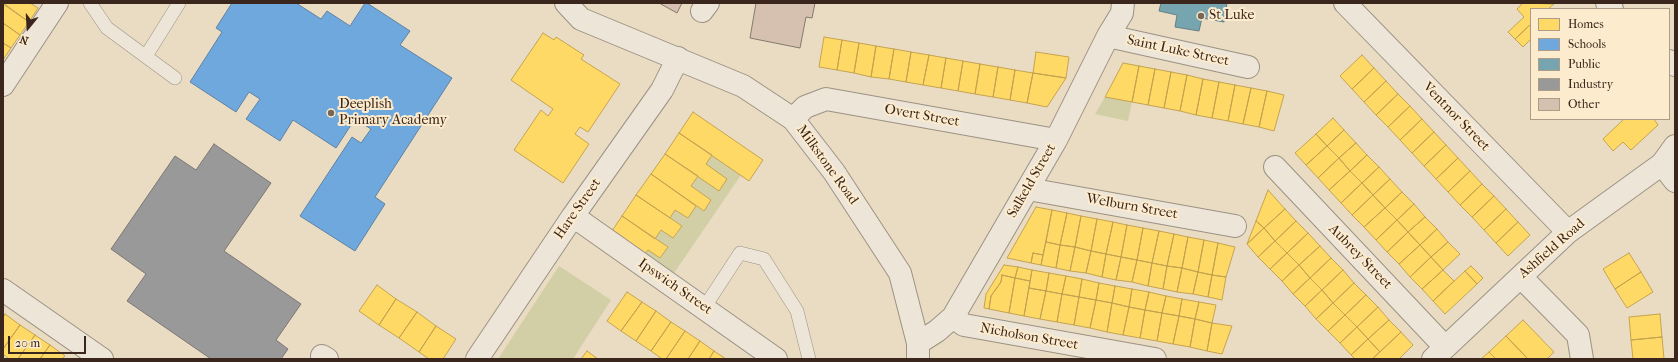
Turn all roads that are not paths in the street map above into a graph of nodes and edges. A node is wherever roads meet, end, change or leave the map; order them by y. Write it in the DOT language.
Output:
graph roads {
  1 [pos="57,3"];
  2 [pos="90,3"];
  3 [pos="180,3"];
  4 [pos="566,3"];
  5 [pos="1123,3"];
  6 [pos="1345,3"];
  7 [pos="1108,36"];
  8 [pos="146,56"];
  9 [pos="678,58"];
  10 [pos="1248,67"];
  11 [pos="175,78"];
  12 [pos="3,85"];
  13 [pos="793,119"];
  14 [pos="1056,140"];
  15 [pos="1675,146"];
  16 [pos="1662,164"];
  17 [pos="1275,167"];
  18 [pos="1675,181"];
  19 [pos="1028,189"];
  20 [pos="573,216"];
  21 [pos="1235,226"];
  22 [pos="1568,232"];
  23 [pos="1520,276"];
  24 [pos="3,290"];
  25 [pos="704,308"];
  26 [pos="953,317"];
  27 [pos="918,351"];
  28 [pos="1439,353"];
  29 [pos="102,359"];
  30 [pos="477,359"];
  31 [pos="776,359"];
  32 [pos="809,359"];
  33 [pos="1155,359"];
  34 [pos="1582,359"];
  1 -- 12 [label="street"];
  2 -- 8 [label="lane"];
  3 -- 8 [label="lane"];
  4 -- 9 [label="street, Milkstone Road"];
  5 -- 7 [label="street, Salkeld Street"];
  6 -- 22 [label="street, Ventnor Street"];
  7 -- 10 [label="street, Saint Luke Street"];
  7 -- 14 [label="street, Salkeld Street"];
  8 -- 11 [label="lane"];
  9 -- 13 [label="street, Milkstone Road"];
  9 -- 20 [label="street, Hare Street"];
  13 -- 14 [label="street, Overt Street"];
  13 -- 27 [label="street, Milkstone Road"];
  14 -- 19 [label="street, Salkeld Street"];
  15 -- 16 [label="street, Ashfield Road"];
  16 -- 18 [label="street"];
  16 -- 22 [label="street, Ashfield Road"];
  17 -- 28 [label="street, Aubrey Street"];
  19 -- 21 [label="street, Welburn Street"];
  19 -- 26 [label="street, Salkeld Street"];
  20 -- 25 [label="street, Ipswich Street"];
  20 -- 30 [label="street, Hare Street"];
  22 -- 23 [label="street, Ashfield Road"];
  23 -- 28 [label="street, Ashfield Road"];
  23 -- 34 [label="street"];
  24 -- 29 [label="street"];
  25 -- 31 [label="street, Ipswich Street"];
  25 -- 32 [label="lane"];
  26 -- 27 [label="street, Salkeld Street"];
  26 -- 33 [label="street, Nicholson Street"];
}
